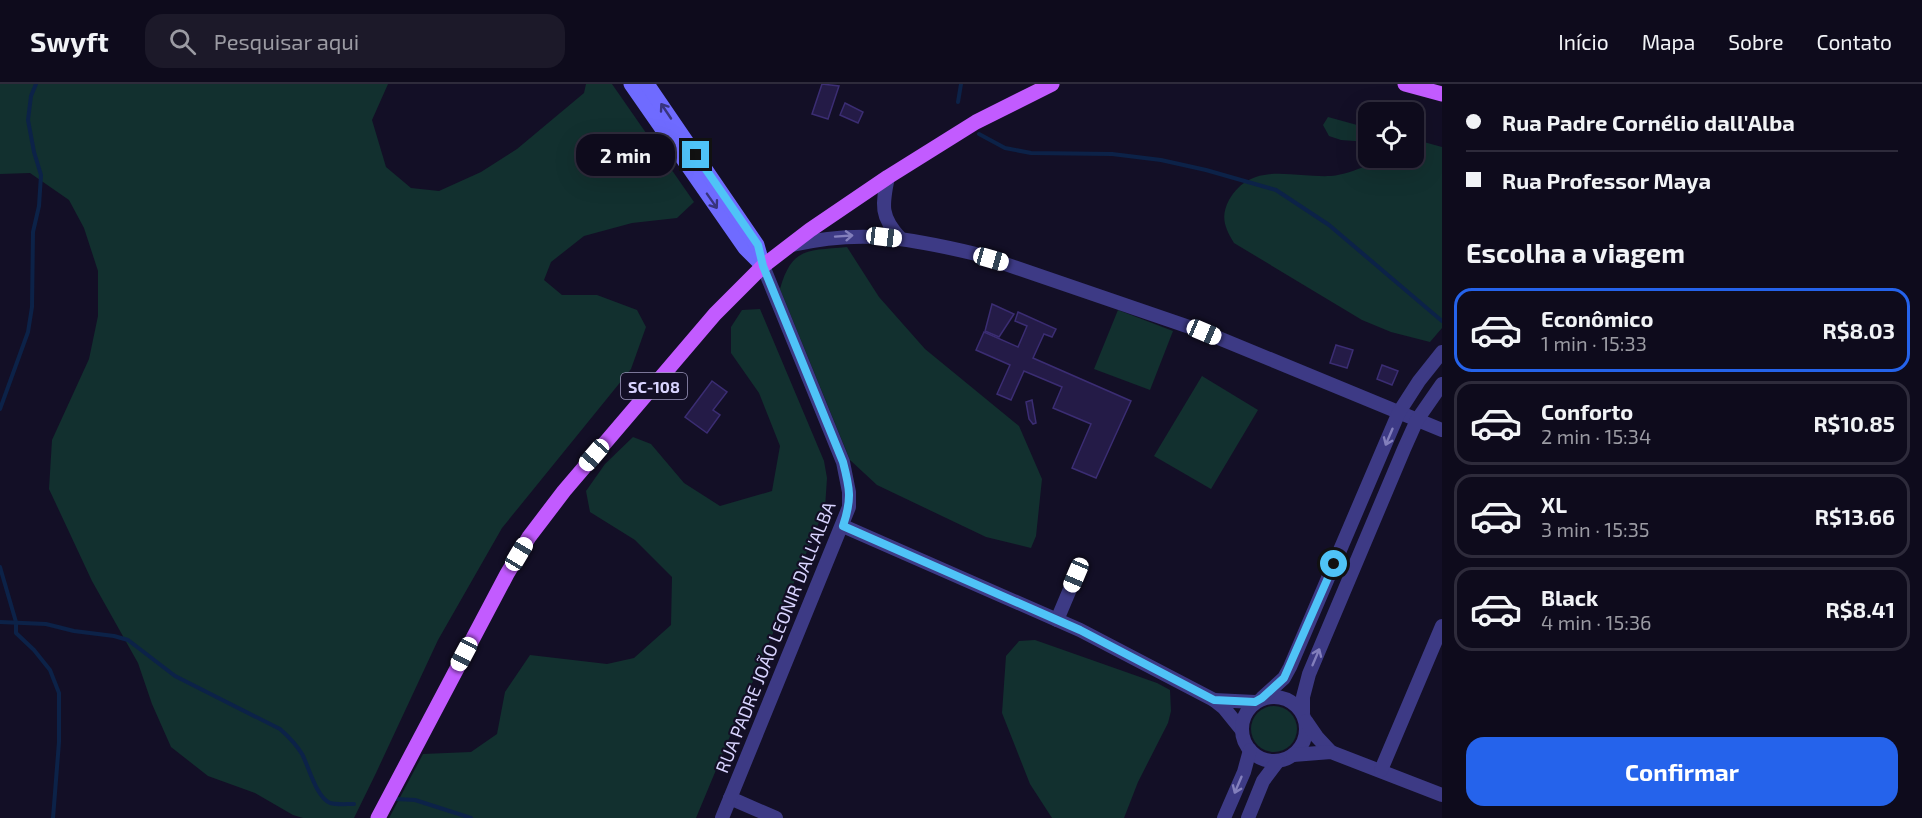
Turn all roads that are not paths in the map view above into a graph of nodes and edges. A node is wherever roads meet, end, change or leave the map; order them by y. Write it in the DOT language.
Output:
graph roads {
  1 [pos="631,84"];
  2 [pos="647,84"];
  3 [pos="1405,84"];
  4 [pos="1043,86"];
  5 [pos="1442,94"];
  6 [pos="888,177"];
  7 [pos="900,239"];
  8 [pos="789,245"];
  9 [pos="763,266"];
  10 [pos="1442,352"];
  11 [pos="1442,384"];
  12 [pos="1399,412"];
  13 [pos="1417,420"];
  14 [pos="1442,430"];
  15 [pos="843,526"];
  16 [pos="1076,575"];
  17 [pos="1057,620"];
  18 [pos="1442,627"];
  19 [pos="1214,700"];
  20 [pos="1258,700"];
  21 [pos="1304,717"];
  22 [pos="1241,729"];
  23 [pos="1250,750"];
  24 [pos="1330,752"];
  25 [pos="1293,755"];
  26 [pos="1278,760"];
  27 [pos="1381,770"];
  28 [pos="1442,795"];
  29 [pos="730,798"];
  30 [pos="378,818"];
  31 [pos="722,818"];
  32 [pos="776,818"];
  33 [pos="1224,818"];
  34 [pos="1248,818"];
  1 -- 9 [label="main road, one-way"];
  9 -- 2 [label="main road, one-way"];
  3 -- 5 [label="main road"];
  4 -- 6 [label="main road, SC-108"];
  6 -- 7 [label="street"];
  6 -- 8 [label="main road, SC-108"];
  8 -- 7 [label="street, one-way"];
  7 -- 12 [label="street"];
  8 -- 9 [label="main road, SC-108"];
  9 -- 15 [label="street, RUA PADRE JOÃO LEONIR DALL'ALBA"];
  9 -- 30 [label="main road, SC-108"];
  10 -- 12 [label="street"];
  11 -- 13 [label="street"];
  12 -- 13 [label="street"];
  12 -- 20 [label="street, one-way"];
  13 -- 14 [label="street"];
  21 -- 13 [label="street, one-way"];
  15 -- 17 [label="street"];
  15 -- 29 [label="street, RUA PADRE JOÃO LEONIR DALL'ALBA"];
  16 -- 17 [label="street"];
  17 -- 19 [label="street"];
  18 -- 27 [label="street"];
  19 -- 20 [label="street"];
  19 -- 22 [label="street"];
  20 -- 21 [label="street"];
  20 -- 22 [label="street"];
  21 -- 24 [label="street"];
  21 -- 25 [label="street"];
  22 -- 23 [label="street"];
  23 -- 26 [label="street"];
  23 -- 33 [label="street, one-way"];
  24 -- 25 [label="street"];
  24 -- 27 [label="street"];
  25 -- 26 [label="street"];
  26 -- 34 [label="street"];
  27 -- 28 [label="street"];
  29 -- 31 [label="street, RUA PADRE JOÃO LEONIR DALL'ALBA"];
  29 -- 32 [label="street"];
}
